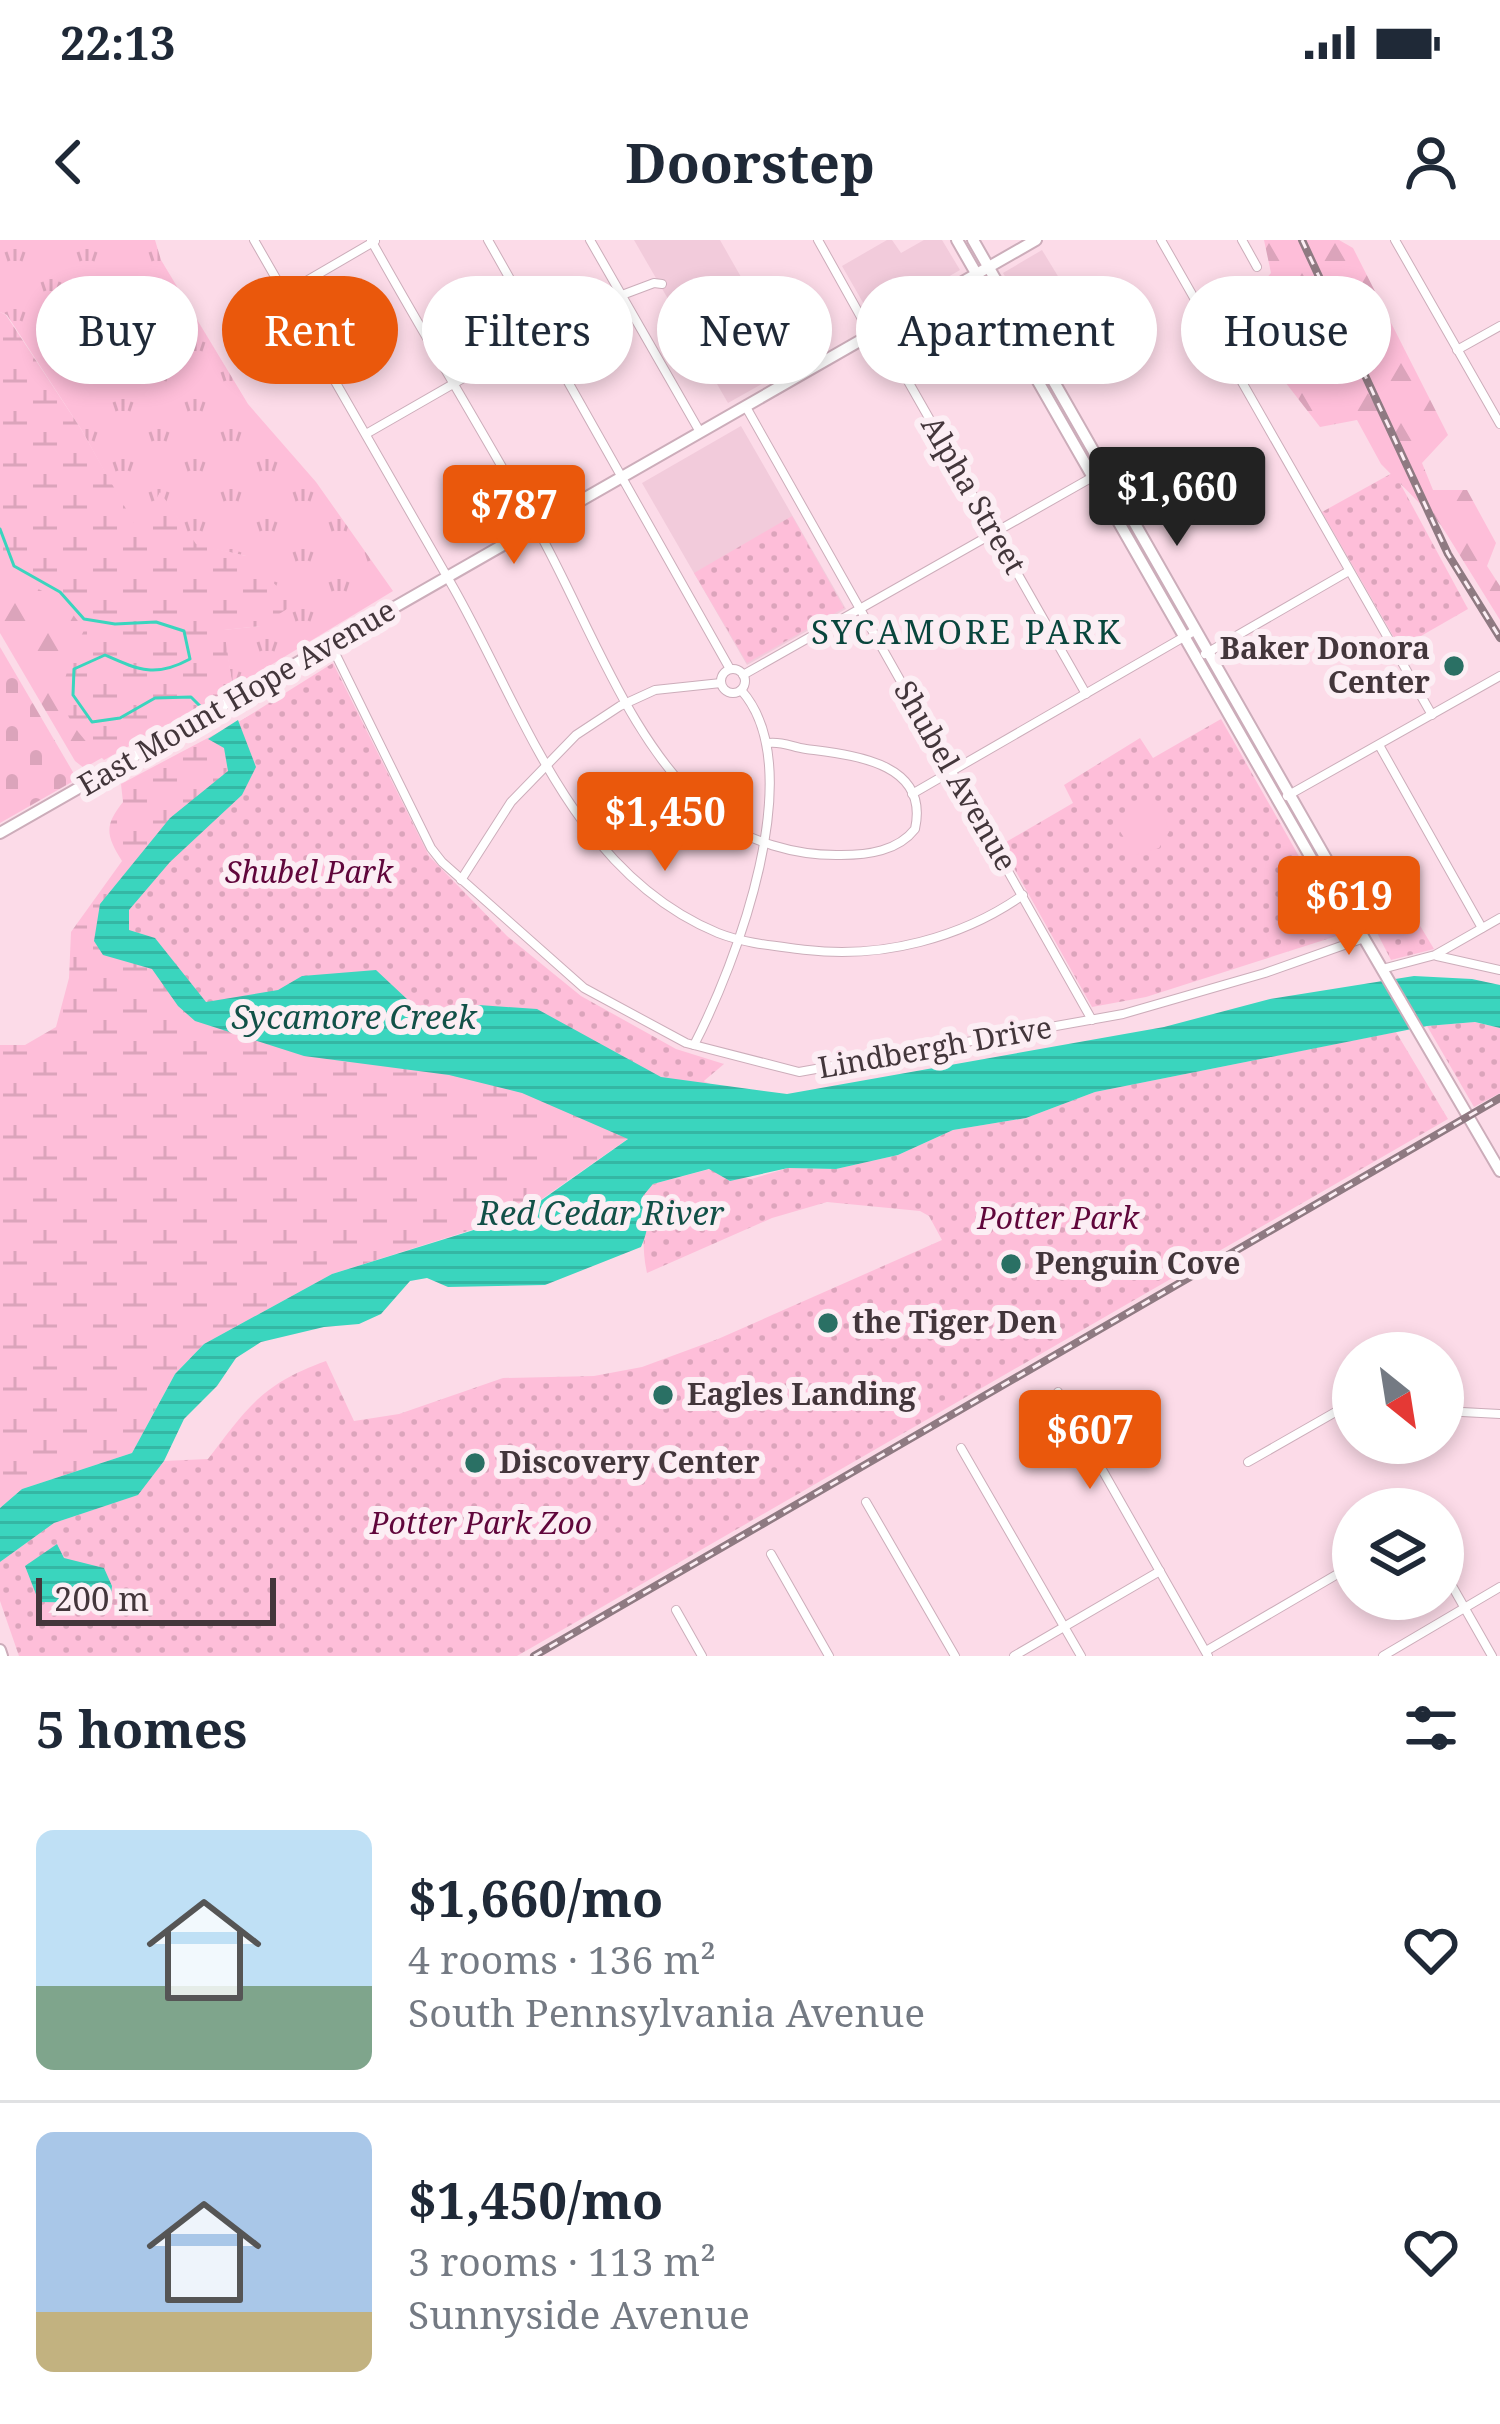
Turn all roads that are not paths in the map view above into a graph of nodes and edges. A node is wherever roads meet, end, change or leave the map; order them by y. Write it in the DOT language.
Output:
graph roads {
  1 [pos="254,240"];
  2 [pos="488,240"];
  3 [pos="590,240"];
  4 [pos="818,240"];
  5 [pos="957,240"];
  6 [pos="973,240"];
  7 [pos="1036,240"];
  8 [pos="1161,240"];
  9 [pos="1242,240"];
  10 [pos="1395,240"];
  11 [pos="373,241"];
  12 [pos="1257,266"];
  13 [pos="983,271"];
  14 [pos="274,276"];
  15 [pos="314,276"];
  16 [pos="509,276"];
  17 [pos="611,276"];
  18 [pos="974,276"];
  19 [pos="856,308"];
  20 [pos="633,314"];
  21 [pos="1500,326"];
  22 [pos="422,328"];
  23 [pos="856,343"];
  24 [pos="1457,350"];
  25 [pos="336,384"];
  26 [pos="451,384"];
  27 [pos="454,384"];
  28 [pos="571,384"];
  29 [pos="910,384"];
  30 [pos="746,407"];
  31 [pos="1500,424"];
  32 [pos="701,433"];
  33 [pos="365,434"];
  34 [pos="1099,473"];
  35 [pos="624,477"];
  36 [pos="536,527"];
  37 [pos="994,533"];
  38 [pos="1349,571"];
  39 [pos="448,579"];
  40 [pos="860,609"];
  41 [pos="1190,633"];
  42 [pos="331,645"];
  43 [pos="1203,656"];
  44 [pos="730,669"];
  45 [pos="743,675"];
  46 [pos="1500,676"];
  47 [pos="721,683"];
  48 [pos="740,690"];
  49 [pos="1086,694"];
  50 [pos="628,702"];
  51 [pos="1432,715"];
  52 [pos="768,743"];
  53 [pos="1378,745"];
  54 [pos="544,765"];
  55 [pos="950,770"];
  56 [pos="912,794"];
  57 [pos="1284,798"];
  58 [pos="0,833"];
  59 [pos="763,843"];
  60 [pos="461,880"];
  61 [pos="1023,895"];
  62 [pos="1500,918"];
  63 [pos="1483,928"];
  64 [pos="1364,938"];
  65 [pos="741,941"];
  66 [pos="1435,955"];
  67 [pos="1500,970"];
  68 [pos="1384,973"];
  69 [pos="1092,1020"];
  70 [pos="694,1045"];
  71 [pos="1500,1171"];
  72 [pos="1058,1392"];
  73 [pos="1464,1412"];
  74 [pos="1332,1414"];
  75 [pos="1500,1414"];
  76 [pos="962,1448"];
  77 [pos="1248,1462"];
  78 [pos="866,1502"];
  79 [pos="771,1554"];
  80 [pos="1160,1571"];
  81 [pos="1332,1577"];
  82 [pos="1500,1587"];
  83 [pos="1465,1608"];
  84 [pos="676,1610"];
  85 [pos="1064,1627"];
  86 [pos="1207,1653"];
  87 [pos="702,1656"];
  88 [pos="830,1656"];
  89 [pos="956,1656"];
  90 [pos="1014,1656"];
  91 [pos="1081,1656"];
  92 [pos="1383,1656"];
  93 [pos="1492,1656"];
  1 -- 14 [label="street"];
  2 -- 16 [label="street"];
  3 -- 17 [label="street"];
  4 -- 19 [label="street, Alpha Street"];
  5 -- 13 [label="street"];
  6 -- 13 [label="street"];
  7 -- 13 [label="street, East Mount Hope Avenue"];
  8 -- 38 [label="street"];
  9 -- 12 [label="street"];
  10 -- 24 [label="street"];
  11 -- 15 [label="street"];
  11 -- 22 [label="street"];
  13 -- 18 [label="street, East Mount Hope Avenue"];
  13 -- 34 [label="street"];
  20 -- 32 [label="street"];
  21 -- 24 [label="street"];
  23 -- 30 [label="street, East Mount Hope Avenue"];
  24 -- 31 [label="street"];
  25 -- 33 [label="street"];
  26 -- 33 [label="street"];
  27 -- 36 [label="street"];
  28 -- 35 [label="street"];
  29 -- 37 [label="street, Alpha Street"];
  30 -- 32 [label="street, East Mount Hope Avenue"];
  30 -- 40 [label="street, Shubel Avenue"];
  32 -- 35 [label="street, East Mount Hope Avenue"];
  33 -- 39 [label="street"];
  34 -- 37 [label="street"];
  34 -- 41 [label="street"];
  35 -- 36 [label="street, East Mount Hope Avenue"];
  35 -- 44 [label="street"];
  36 -- 39 [label="street, East Mount Hope Avenue"];
  36 -- 50 [label="street"];
  37 -- 40 [label="street"];
  37 -- 49 [label="street, Alpha Street"];
  38 -- 43 [label="street"];
  38 -- 51 [label="street"];
  39 -- 42 [label="street, East Mount Hope Avenue"];
  39 -- 54 [label="street"];
  40 -- 45 [label="street"];
  40 -- 55 [label="street, Shubel Avenue"];
  41 -- 43 [label="street"];
  41 -- 49 [label="street"];
  42 -- 58 [label="street, East Mount Hope Avenue"];
  42 -- 60 [label="street, Lindbergh Drive"];
  43 -- 57 [label="street"];
  44 -- 45 [label="street"];
  44 -- 47 [label="street"];
  45 -- 48 [label="street"];
  46 -- 51 [label="street"];
  47 -- 48 [label="street"];
  47 -- 50 [label="street"];
  48 -- 52 [label="street"];
  49 -- 55 [label="street"];
  50 -- 54 [label="street"];
  50 -- 59 [label="street"];
  51 -- 53 [label="street"];
  52 -- 56 [label="street"];
  52 -- 59 [label="street"];
  53 -- 57 [label="street"];
  53 -- 63 [label="street"];
  54 -- 60 [label="street"];
  54 -- 65 [label="street"];
  55 -- 56 [label="street"];
  55 -- 61 [label="street, Shubel Avenue"];
  56 -- 59 [label="street"];
  57 -- 64 [label="street"];
  59 -- 65 [label="street"];
  60 -- 70 [label="street, Lindbergh Drive"];
  61 -- 65 [label="street"];
  61 -- 69 [label="street, Shubel Avenue"];
  62 -- 63 [label="street"];
  63 -- 66 [label="street"];
  64 -- 68 [label="street"];
  64 -- 69 [label="street, Lindbergh Drive"];
  65 -- 70 [label="street"];
  66 -- 67 [label="street"];
  66 -- 68 [label="street"];
  68 -- 71 [label="street"];
  69 -- 70 [label="street, Lindbergh Drive"];
  72 -- 80 [label="street"];
  73 -- 75 [label="street"];
  74 -- 77 [label="street"];
  76 -- 85 [label="street"];
  78 -- 89 [label="street"];
  79 -- 88 [label="street"];
  80 -- 85 [label="street"];
  80 -- 86 [label="street"];
  81 -- 86 [label="street"];
  82 -- 83 [label="street"];
  83 -- 92 [label="street"];
  83 -- 93 [label="street"];
  84 -- 87 [label="street"];
  85 -- 90 [label="street"];
  85 -- 91 [label="street"];
}
